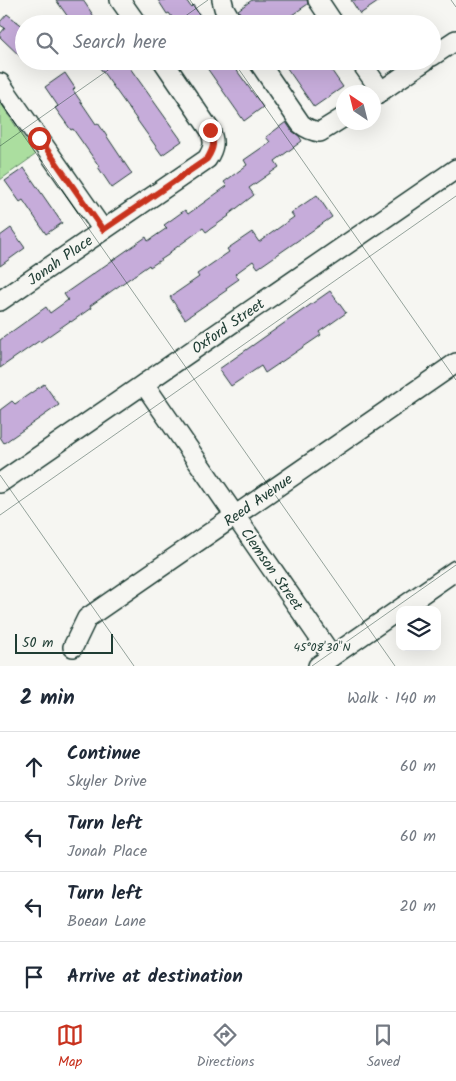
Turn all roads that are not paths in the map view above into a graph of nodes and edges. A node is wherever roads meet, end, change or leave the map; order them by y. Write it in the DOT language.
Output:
graph roads {
  1 [pos="120,0"];
  2 [pos="222,0"];
  3 [pos="318,0"];
  4 [pos="131,15"];
  5 [pos="228,15"];
  6 [pos="328,15"];
  7 [pos="456,40"];
  8 [pos="441,50"];
  9 [pos="169,70"];
  10 [pos="264,70"];
  11 [pos="365,70"];
  12 [pos="412,70"];
  13 [pos="0,83"];
  14 [pos="372,85"];
  15 [pos="381,91"];
  16 [pos="336,121"];
  17 [pos="456,169"];
  18 [pos="103,230"];
  19 [pos="0,301"];
  20 [pos="456,363"];
  21 [pos="144,384"];
  22 [pos="0,483"];
  23 [pos="235,516"];
  24 [pos="456,570"];
  25 [pos="73,647"];
  26 [pos="325,661"];
  1 -- 4 [label="street"];
  2 -- 5 [label="street"];
  3 -- 6 [label="street"];
  7 -- 8 [label="street"];
  9 -- 18 [label="street, Jonah Place"];
  10 -- 16 [label="street"];
  11 -- 14 [label="street"];
  12 -- 15 [label="street"];
  13 -- 18 [label="street"];
  17 -- 21 [label="street, Oxford Street"];
  18 -- 19 [label="street, Jonah Place"];
  20 -- 23 [label="street, Reed Avenue"];
  21 -- 22 [label="street, Oxford Street"];
  21 -- 23 [label="street, Clemson Street"];
  23 -- 25 [label="street, Reed Avenue"];
  23 -- 26 [label="street, Clemson Street"];
  24 -- 26 [label="street"];
}
